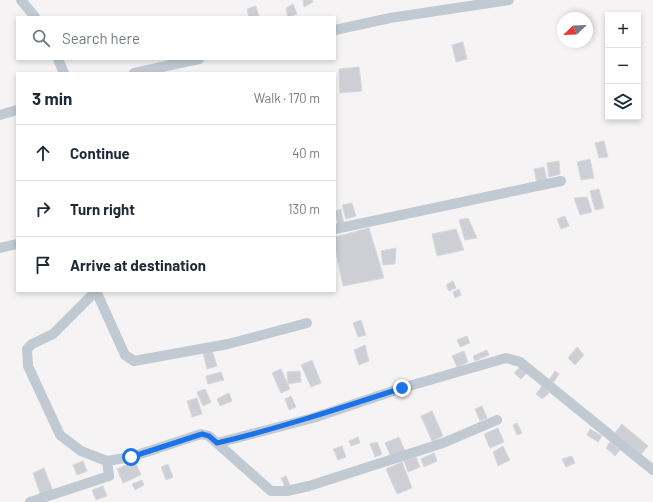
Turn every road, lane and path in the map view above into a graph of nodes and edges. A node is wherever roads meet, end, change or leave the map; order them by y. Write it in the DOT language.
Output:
graph roads {
  1 [pos="21,0"];
  2 [pos="509,0"];
  3 [pos="34,16"];
  4 [pos="336,30"];
  5 [pos="58,60"];
  6 [pos="195,60"];
  7 [pos="64,72"];
  8 [pos="139,72"];
  9 [pos="16,110"];
  10 [pos="0,115"];
  11 [pos="561,181"];
  12 [pos="336,228"];
  13 [pos="16,244"];
  14 [pos="0,248"];
  15 [pos="95,292"];
  16 [pos="96,292"];
  17 [pos="307,323"];
  18 [pos="497,420"];
  19 [pos="217,443"];
  20 [pos="107,461"];
  21 [pos="653,470"];
  22 [pos="30,502"];
  1 -- 3 [label="street"];
  2 -- 4 [label="street"];
  5 -- 7 [label="street"];
  6 -- 8 [label="street"];
  9 -- 10 [label="street"];
  11 -- 12 [label="street"];
  13 -- 14 [label="street"];
  15 -- 20 [label="street"];
  16 -- 17 [label="street"];
  18 -- 19 [label="street"];
  19 -- 20 [label="street"];
  19 -- 21 [label="street"];
  20 -- 22 [label="street"];
}
